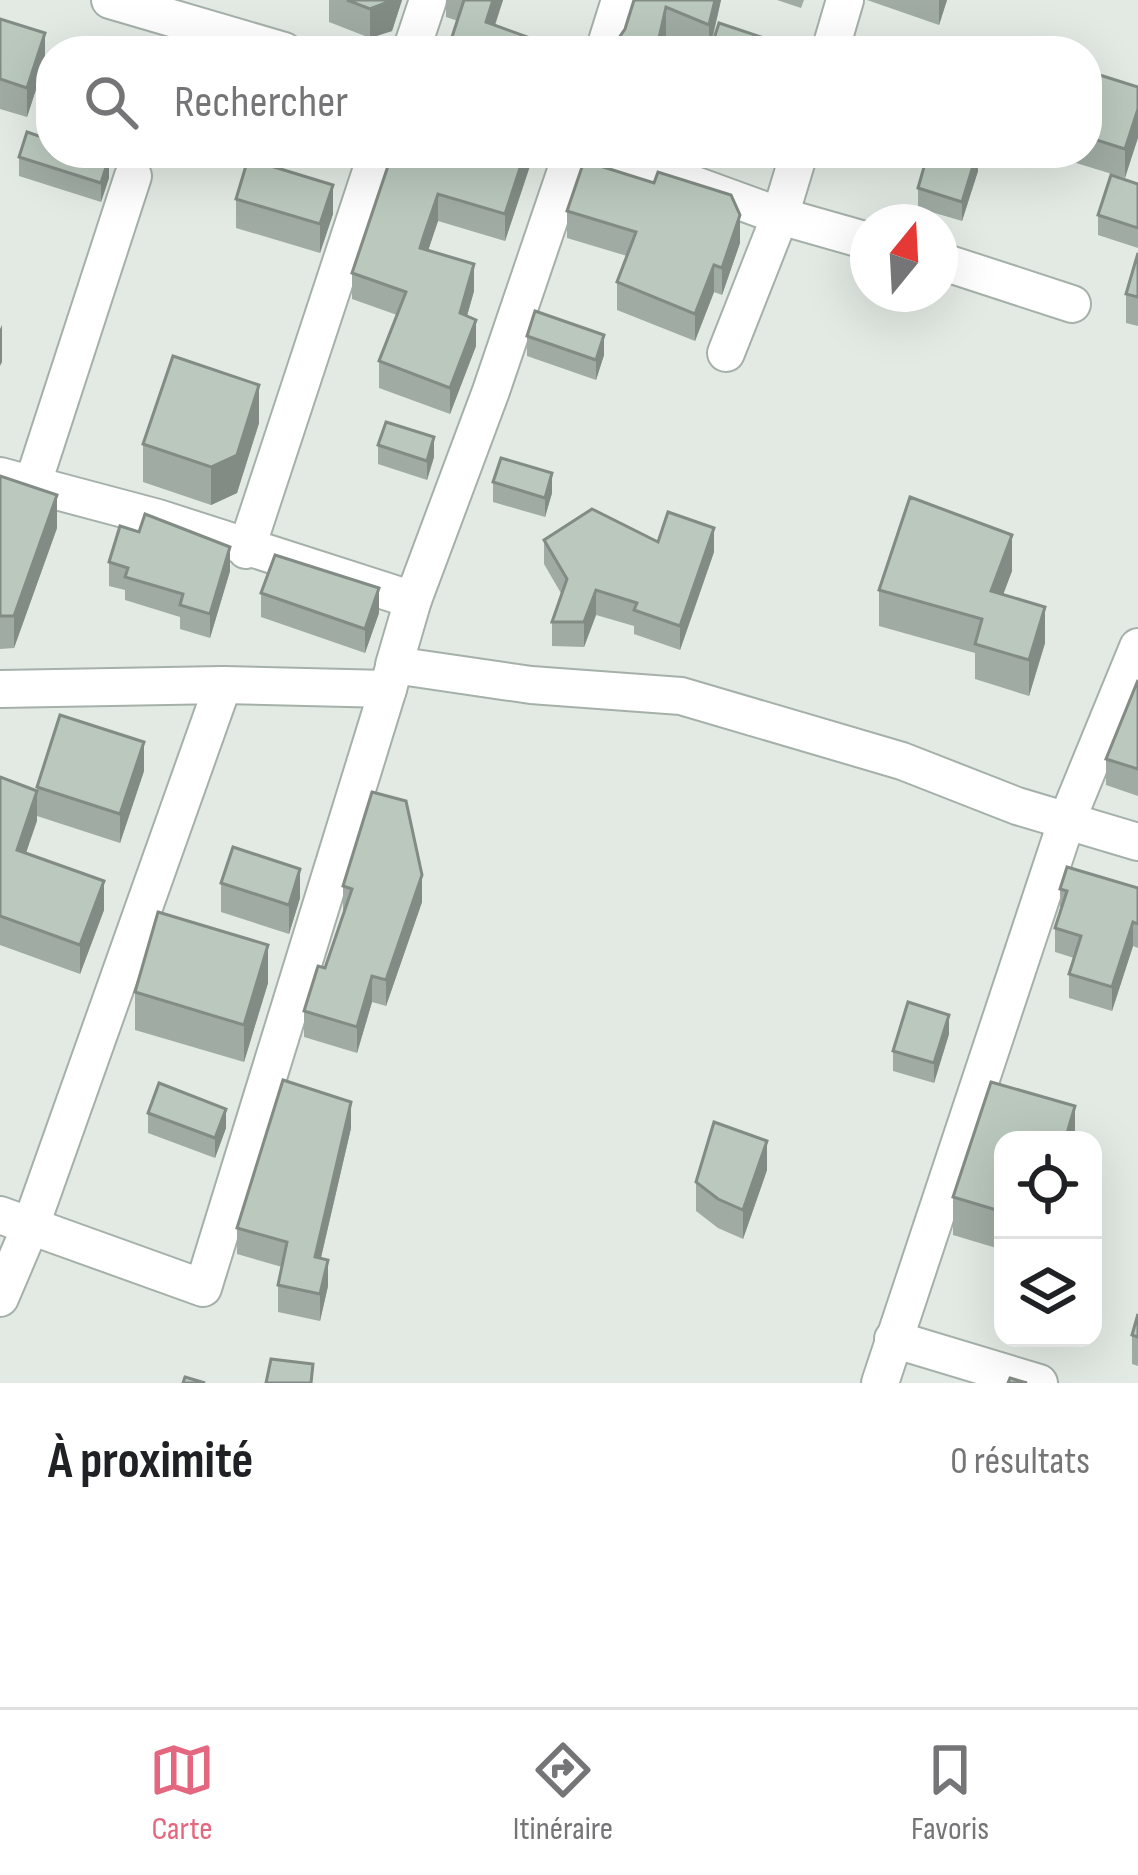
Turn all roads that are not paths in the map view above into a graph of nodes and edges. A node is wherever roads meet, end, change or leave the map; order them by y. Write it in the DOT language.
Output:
graph roads {
  1 [pos="110,0"];
  2 [pos="428,0"];
  3 [pos="620,0"];
  4 [pos="845,0"];
  5 [pos="195,12"];
  6 [pos="250,36"];
  7 [pos="416,36"];
  8 [pos="609,36"];
  9 [pos="834,36"];
  10 [pos="372,168"];
  11 [pos="567,168"];
  12 [pos="649,168"];
  13 [pos="794,168"];
  14 [pos="133,176"];
  15 [pos="780,216"];
  16 [pos="850,236"];
  17 [pos="958,267"];
  18 [pos="1072,304"];
  19 [pos="726,353"];
  20 [pos="16,481"];
  21 [pos="246,550"];
  22 [pos="413,600"];
  23 [pos="1138,647"];
  24 [pos="392,677"];
  25 [pos="223,685"];
  26 [pos="0,689"];
  27 [pos="1066,820"];
  28 [pos="1138,842"];
  29 [pos="15,1220"];
  30 [pos="0,1298"];
  31 [pos="893,1339"];
  32 [pos="880,1383"];
  33 [pos="1039,1383"];
  1 -- 5 [label="street"];
  2 -- 7 [label="street"];
  3 -- 8 [label="street"];
  4 -- 9 [label="street"];
  5 -- 6 [label="street"];
  10 -- 21 [label="street"];
  11 -- 22 [label="street"];
  12 -- 15 [label="street"];
  13 -- 15 [label="street"];
  14 -- 20 [label="street"];
  15 -- 16 [label="street"];
  15 -- 19 [label="street"];
  17 -- 18 [label="street"];
  20 -- 21 [label="street"];
  21 -- 22 [label="street"];
  22 -- 24 [label="street"];
  23 -- 27 [label="street"];
  24 -- 25 [label="street"];
  24 -- 27 [label="street"];
  24 -- 29 [label="street"];
  25 -- 26 [label="street"];
  25 -- 29 [label="street"];
  27 -- 28 [label="street"];
  27 -- 31 [label="street"];
  29 -- 30 [label="street"];
  31 -- 32 [label="street"];
  31 -- 33 [label="street"];
}
